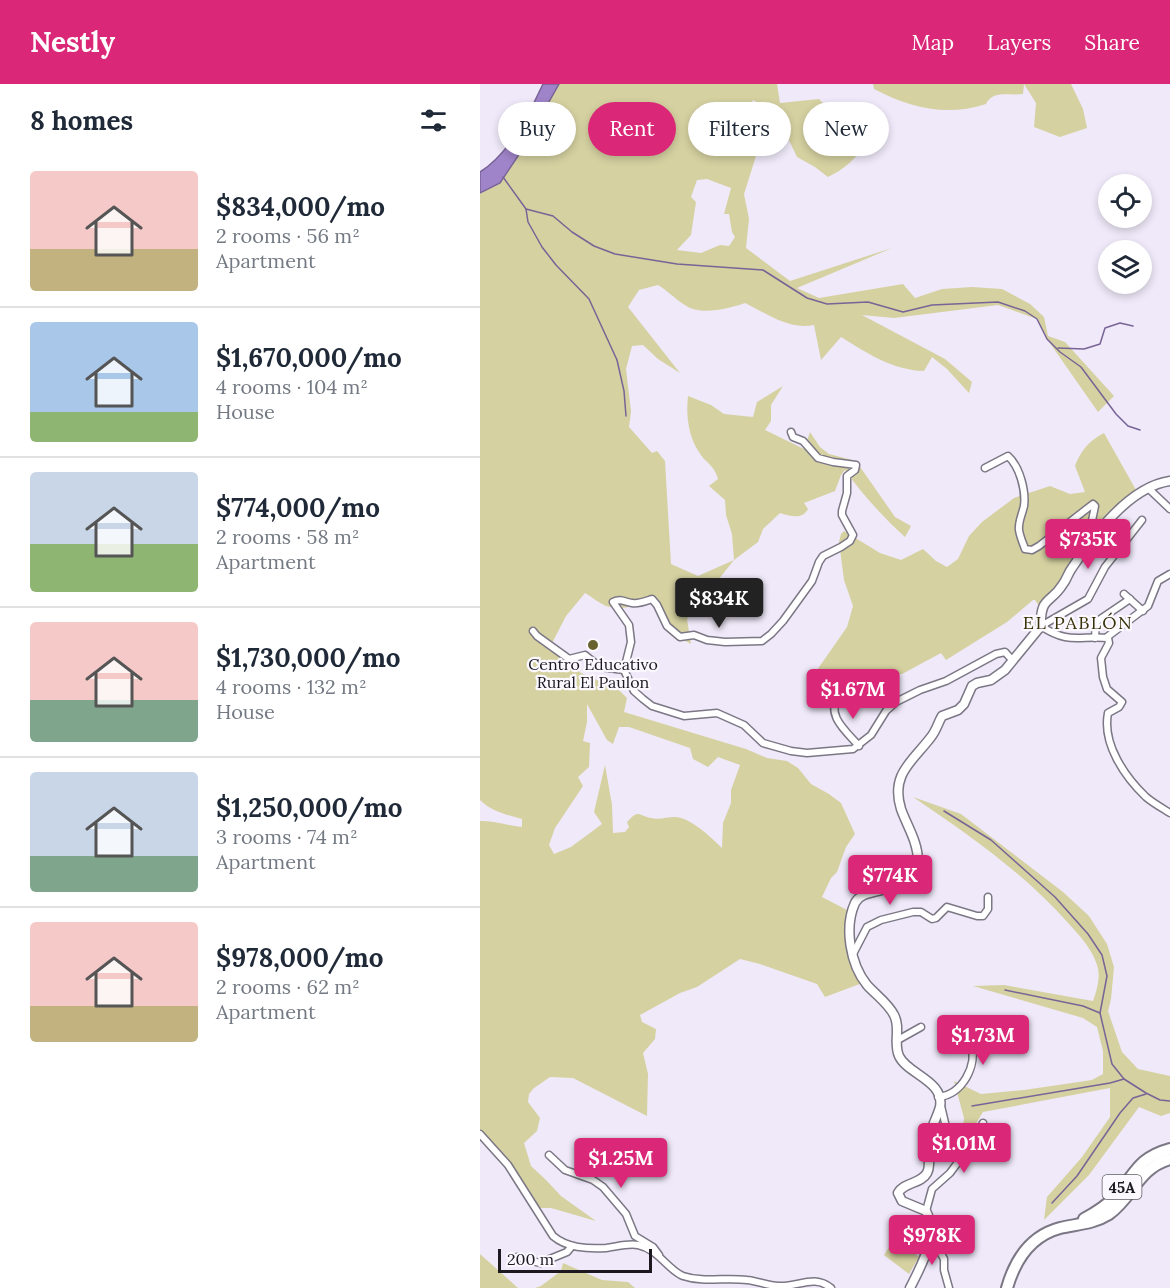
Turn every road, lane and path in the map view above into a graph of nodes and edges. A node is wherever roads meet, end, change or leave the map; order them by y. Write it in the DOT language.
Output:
graph roads {
  1 [pos="791,432"];
  2 [pos="985,468"];
  3 [pos="1168,483"];
  4 [pos="1148,488"];
  5 [pos="1170,509"];
  6 [pos="1142,520"];
  7 [pos="1086,549"];
  8 [pos="1170,574"];
  9 [pos="1143,611"];
  10 [pos="1041,626"];
  11 [pos="533,631"];
  12 [pos="1107,637"];
  13 [pos="1095,638"];
  14 [pos="1013,661"];
  15 [pos="624,670"];
  16 [pos="839,694"];
  17 [pos="859,746"];
  18 [pos="1170,813"];
  19 [pos="988,897"];
  20 [pos="854,954"];
  21 [pos="946,1026"];
  22 [pos="921,1027"];
  23 [pos="896,1041"];
  24 [pos="939,1101"];
  25 [pos="983,1123"];
  26 [pos="480,1134"];
  27 [pos="1170,1149"];
  28 [pos="549,1155"];
  29 [pos="960,1159"];
  30 [pos="1170,1159"];
  31 [pos="926,1211"];
  32 [pos="1072,1226"];
  33 [pos="930,1235"];
  34 [pos="572,1246"];
  35 [pos="659,1255"];
  36 [pos="518,1257"];
  37 [pos="831,1288"];
  38 [pos="910,1288"];
  39 [pos="949,1288"];
  40 [pos="1007,1288"];
  1 -- 15 [label="street"];
  2 -- 7 [label="street"];
  3 -- 4 [label="street"];
  4 -- 5 [label="street"];
  4 -- 7 [label="street"];
  6 -- 10 [label="street"];
  7 -- 10 [label="street"];
  8 -- 9 [label="street"];
  9 -- 12 [label="street"];
  9 -- 13 [label="street"];
  10 -- 13 [label="street"];
  10 -- 14 [label="street"];
  11 -- 15 [label="street"];
  12 -- 13 [label="street"];
  12 -- 18 [label="street"];
  14 -- 17 [label="street"];
  14 -- 20 [label="street"];
  15 -- 17 [label="street"];
  16 -- 17 [label="street"];
  19 -- 20 [label="street"];
  20 -- 23 [label="street"];
  21 -- 24 [label="street"];
  22 -- 23 [label="street"];
  23 -- 24 [label="street"];
  24 -- 29 [label="street"];
  24 -- 31 [label="street"];
  25 -- 29 [label="street"];
  26 -- 34 [label="street"];
  27 -- 32 [label="highway, 45A"];
  28 -- 35 [label="street"];
  29 -- 31 [label="street"];
  30 -- 32 [label="highway, 45A"];
  31 -- 33 [label="street"];
  32 -- 40 [label="highway, 45A"];
  33 -- 38 [label="street"];
  33 -- 39 [label="street"];
  34 -- 35 [label="street"];
  34 -- 36 [label="street"];
  35 -- 37 [label="street"];
}
